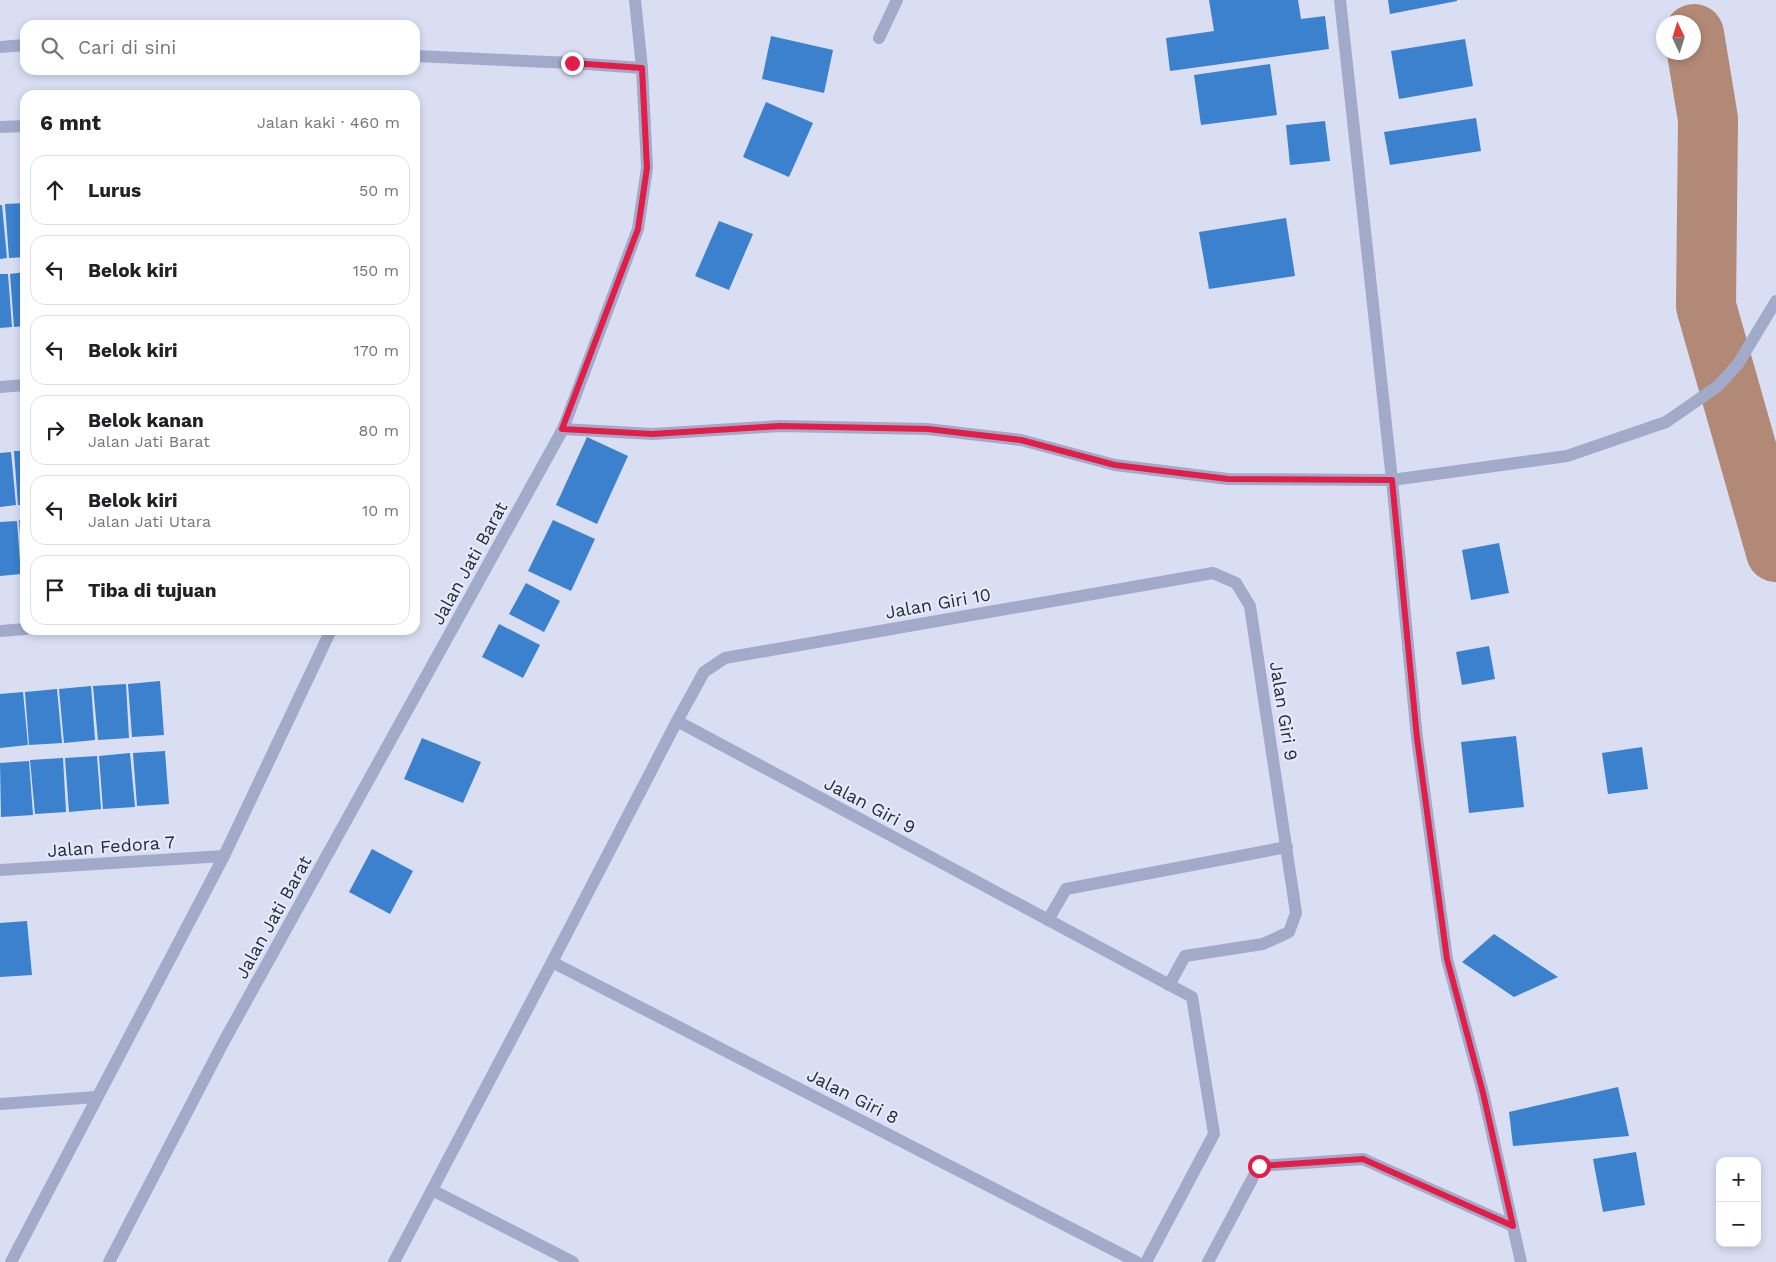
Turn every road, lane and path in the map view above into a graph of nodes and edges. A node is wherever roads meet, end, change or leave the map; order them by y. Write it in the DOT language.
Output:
graph roads {
  1 [pos="635,0"];
  2 [pos="897,0"];
  3 [pos="1340,0"];
  4 [pos="879,38"];
  5 [pos="20,45"];
  6 [pos="0,47"];
  7 [pos="420,56"];
  8 [pos="642,68"];
  9 [pos="20,126"];
  10 [pos="0,127"];
  11 [pos="1776,301"];
  12 [pos="20,385"];
  13 [pos="0,387"];
  14 [pos="562,429"];
  15 [pos="1392,480"];
  16 [pos="1236,583"];
  17 [pos="20,629"];
  18 [pos="0,631"];
  19 [pos="329,635"];
  20 [pos="676,721"];
  21 [pos="1287,848"];
  22 [pos="224,856"];
  23 [pos="0,870"];
  24 [pos="1048,920"];
  25 [pos="552,962"];
  26 [pos="1169,985"];
  27 [pos="96,1097"];
  28 [pos="0,1104"];
  29 [pos="432,1190"];
  30 [pos="1513,1226"];
  31 [pos="11,1262"];
  32 [pos="109,1262"];
  33 [pos="394,1262"];
  34 [pos="573,1262"];
  35 [pos="1137,1262"];
  36 [pos="1146,1262"];
  37 [pos="1208,1262"];
  38 [pos="1521,1262"];
  1 -- 8 [label="street, Jalan Jati Barat"];
  2 -- 4 [label="street"];
  3 -- 15 [label="street"];
  5 -- 6 [label="street"];
  7 -- 8 [label="street"];
  8 -- 14 [label="street, Jalan Jati Barat"];
  9 -- 10 [label="street"];
  11 -- 15 [label="street"];
  12 -- 13 [label="street"];
  14 -- 15 [label="street"];
  14 -- 32 [label="street, Jalan Jati Barat"];
  15 -- 30 [label="street"];
  16 -- 20 [label="street, Jalan Giri 10"];
  16 -- 21 [label="street, Jalan Giri 9"];
  17 -- 18 [label="street"];
  19 -- 22 [label="street"];
  20 -- 24 [label="street, Jalan Giri 9"];
  20 -- 25 [label="street, Jalan Giri 10"];
  21 -- 24 [label="street"];
  21 -- 26 [label="street, Jalan Giri 9"];
  22 -- 23 [label="street, Jalan Fedora 7"];
  22 -- 27 [label="street"];
  24 -- 26 [label="street, Jalan Giri 9"];
  25 -- 29 [label="street, Jalan Giri 10"];
  25 -- 35 [label="street, Jalan Giri 8"];
  26 -- 36 [label="street, Jalan Giri 9"];
  27 -- 28 [label="street"];
  27 -- 31 [label="street"];
  29 -- 33 [label="street, Jalan Giri 10"];
  29 -- 34 [label="street"];
  30 -- 37 [label="street"];
  30 -- 38 [label="street"];
}
